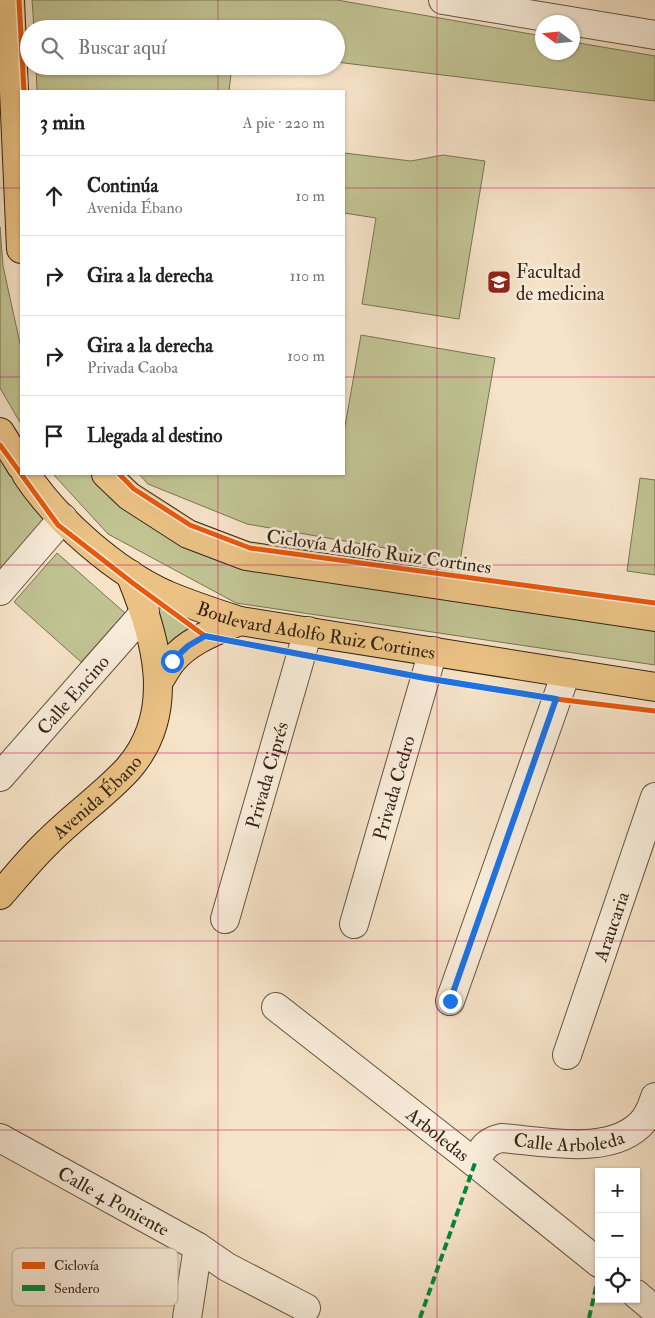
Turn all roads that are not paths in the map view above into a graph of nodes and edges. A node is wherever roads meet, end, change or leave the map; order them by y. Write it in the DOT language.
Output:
graph roads {
  1 [pos="10,0"];
  2 [pos="443,0"];
  3 [pos="655,35"];
  4 [pos="20,226"];
  5 [pos="0,432"];
  6 [pos="20,464"];
  7 [pos="27,475"];
  8 [pos="107,475"];
  9 [pos="63,518"];
  10 [pos="130,574"];
  11 [pos="0,591"];
  12 [pos="145,612"];
  13 [pos="655,617"];
  14 [pos="240,621"];
  15 [pos="308,631"];
  16 [pos="433,651"];
  17 [pos="566,673"];
  18 [pos="159,681"];
  19 [pos="655,687"];
  20 [pos="0,777"];
  21 [pos="655,798"];
  22 [pos="0,894"];
  23 [pos="224,919"];
  24 [pos="354,924"];
  25 [pos="450,1001"];
  26 [pos="276,1007"];
  27 [pos="567,1055"];
  28 [pos="655,1097"];
  29 [pos="0,1138"];
  30 [pos="475,1163"];
  31 [pos="198,1247"];
  32 [pos="595,1261"];
  33 [pos="640,1297"];
  34 [pos="306,1308"];
  35 [pos="655,1310"];
  36 [pos="187,1318"];
  1 -- 4 [label="main road"];
  2 -- 3 [label="street"];
  5 -- 6 [label="main road"];
  7 -- 9 [label="main road, Boulevard Adolfo Ruiz Cortines"];
  8 -- 13 [label="main road"];
  9 -- 10 [label="main road, Boulevard Adolfo Ruiz Cortines"];
  9 -- 11 [label="street"];
  10 -- 12 [label="main road, Avenida Ébano"];
  10 -- 14 [label="main road, Boulevard Adolfo Ruiz Cortines"];
  12 -- 18 [label="main road, Avenida Ébano"];
  12 -- 20 [label="street, Calle Encino"];
  14 -- 15 [label="main road, Boulevard Adolfo Ruiz Cortines"];
  14 -- 18 [label="main road, Avenida Ébano"];
  15 -- 16 [label="main road, Boulevard Adolfo Ruiz Cortines"];
  15 -- 23 [label="street, Privada Ciprés"];
  16 -- 17 [label="main road, Boulevard Adolfo Ruiz Cortines"];
  16 -- 24 [label="street, Privada Cedro"];
  17 -- 19 [label="main road, Boulevard Adolfo Ruiz Cortines"];
  17 -- 25 [label="street"];
  18 -- 22 [label="main road, Avenida Ébano"];
  21 -- 27 [label="street, Araucaria"];
  26 -- 30 [label="street, Arboledas"];
  28 -- 30 [label="street, Calle Arboleda"];
  29 -- 31 [label="street, Calle 4 Poniente"];
  30 -- 32 [label="street, Arboledas"];
  31 -- 34 [label="street, Calle 4 Poniente"];
  31 -- 36 [label="street"];
  33 -- 35 [label="street"];
}
